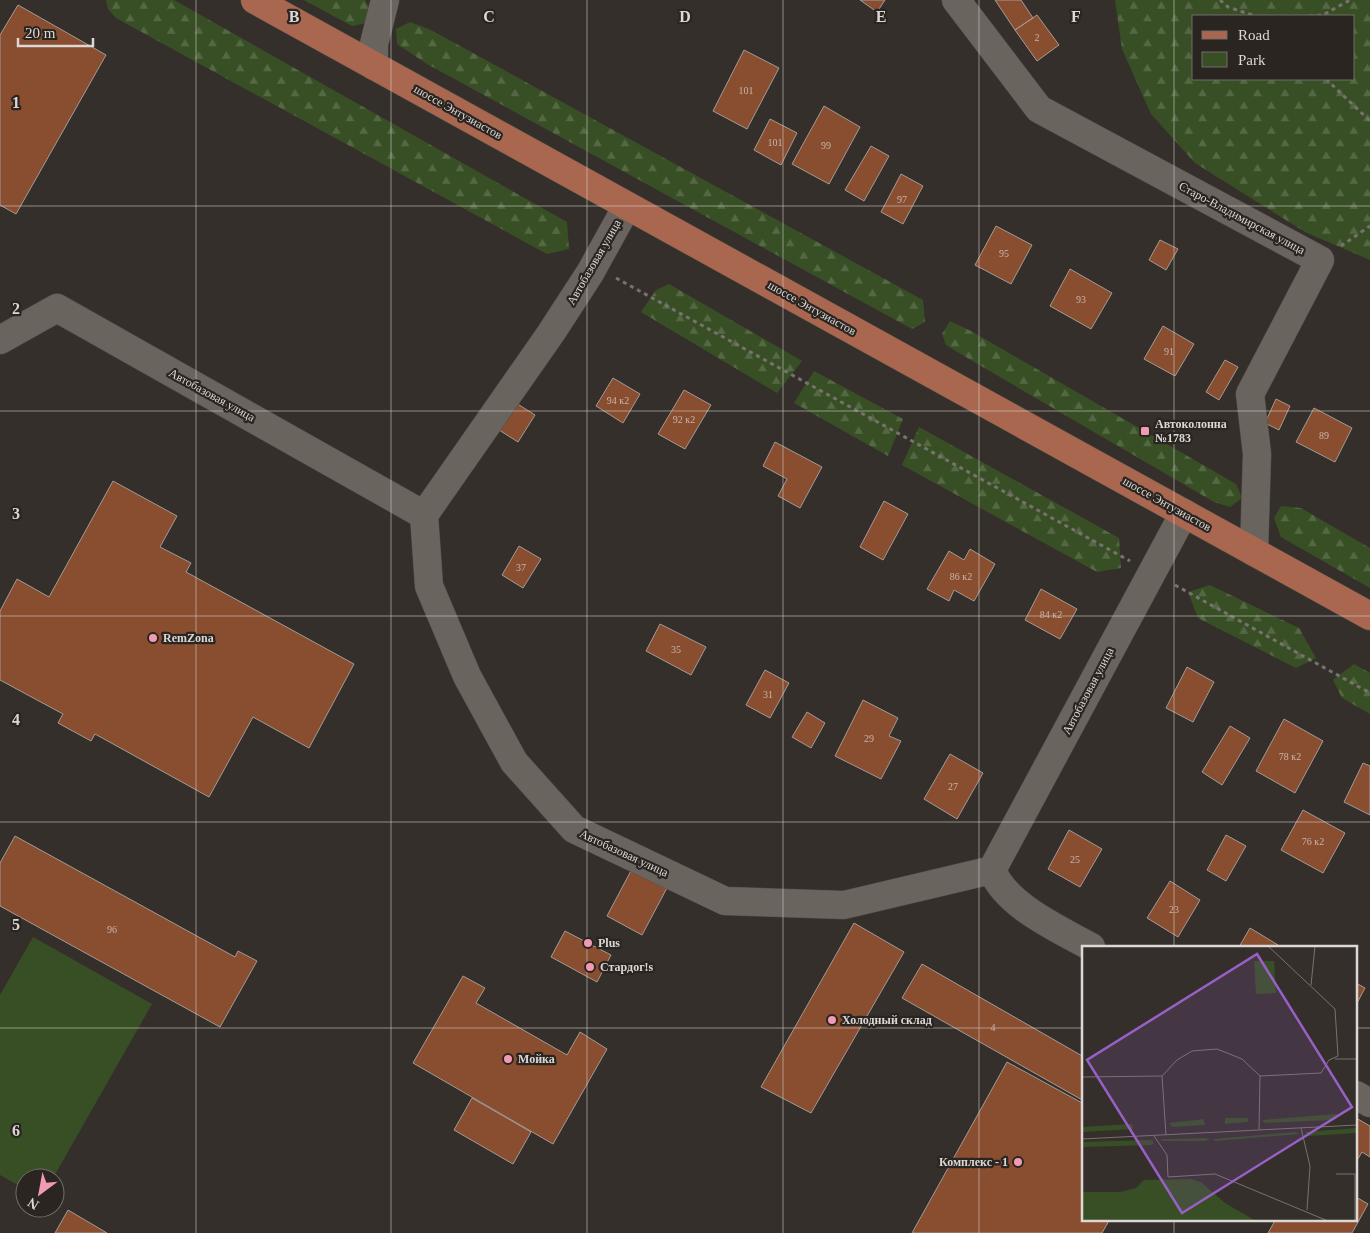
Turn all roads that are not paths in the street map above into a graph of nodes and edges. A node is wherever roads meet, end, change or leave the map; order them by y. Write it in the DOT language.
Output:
graph roads {
  1 [pos="255,0"];
  2 [pos="384,0"];
  3 [pos="956,0"];
  4 [pos="374,66"];
  5 [pos="627,206"];
  6 [pos="0,340"];
  7 [pos="1184,513"];
  8 [pos="424,515"];
  9 [pos="1254,552"];
  10 [pos="1370,616"];
  11 [pos="992,870"];
  12 [pos="1089,946"];
  13 [pos="1358,1096"];
  14 [pos="1370,1103"];
  1 -- 4 [label="main road, шоссе Энтузиастов"];
  2 -- 4 [label="street"];
  3 -- 9 [label="street, Старо-Владимирская улица"];
  4 -- 5 [label="main road, шоссе Энтузиастов"];
  5 -- 7 [label="main road, шоссе Энтузиастов"];
  5 -- 8 [label="street, Автобазовая улица"];
  6 -- 8 [label="street, Автобазовая улица"];
  7 -- 9 [label="main road, шоссе Энтузиастов"];
  7 -- 11 [label="street, Автобазовая улица"];
  8 -- 11 [label="street, Автобазовая улица"];
  9 -- 10 [label="main road, шоссе Энтузиастов"];
  11 -- 12 [label="street"];
  13 -- 14 [label="street"];
}
